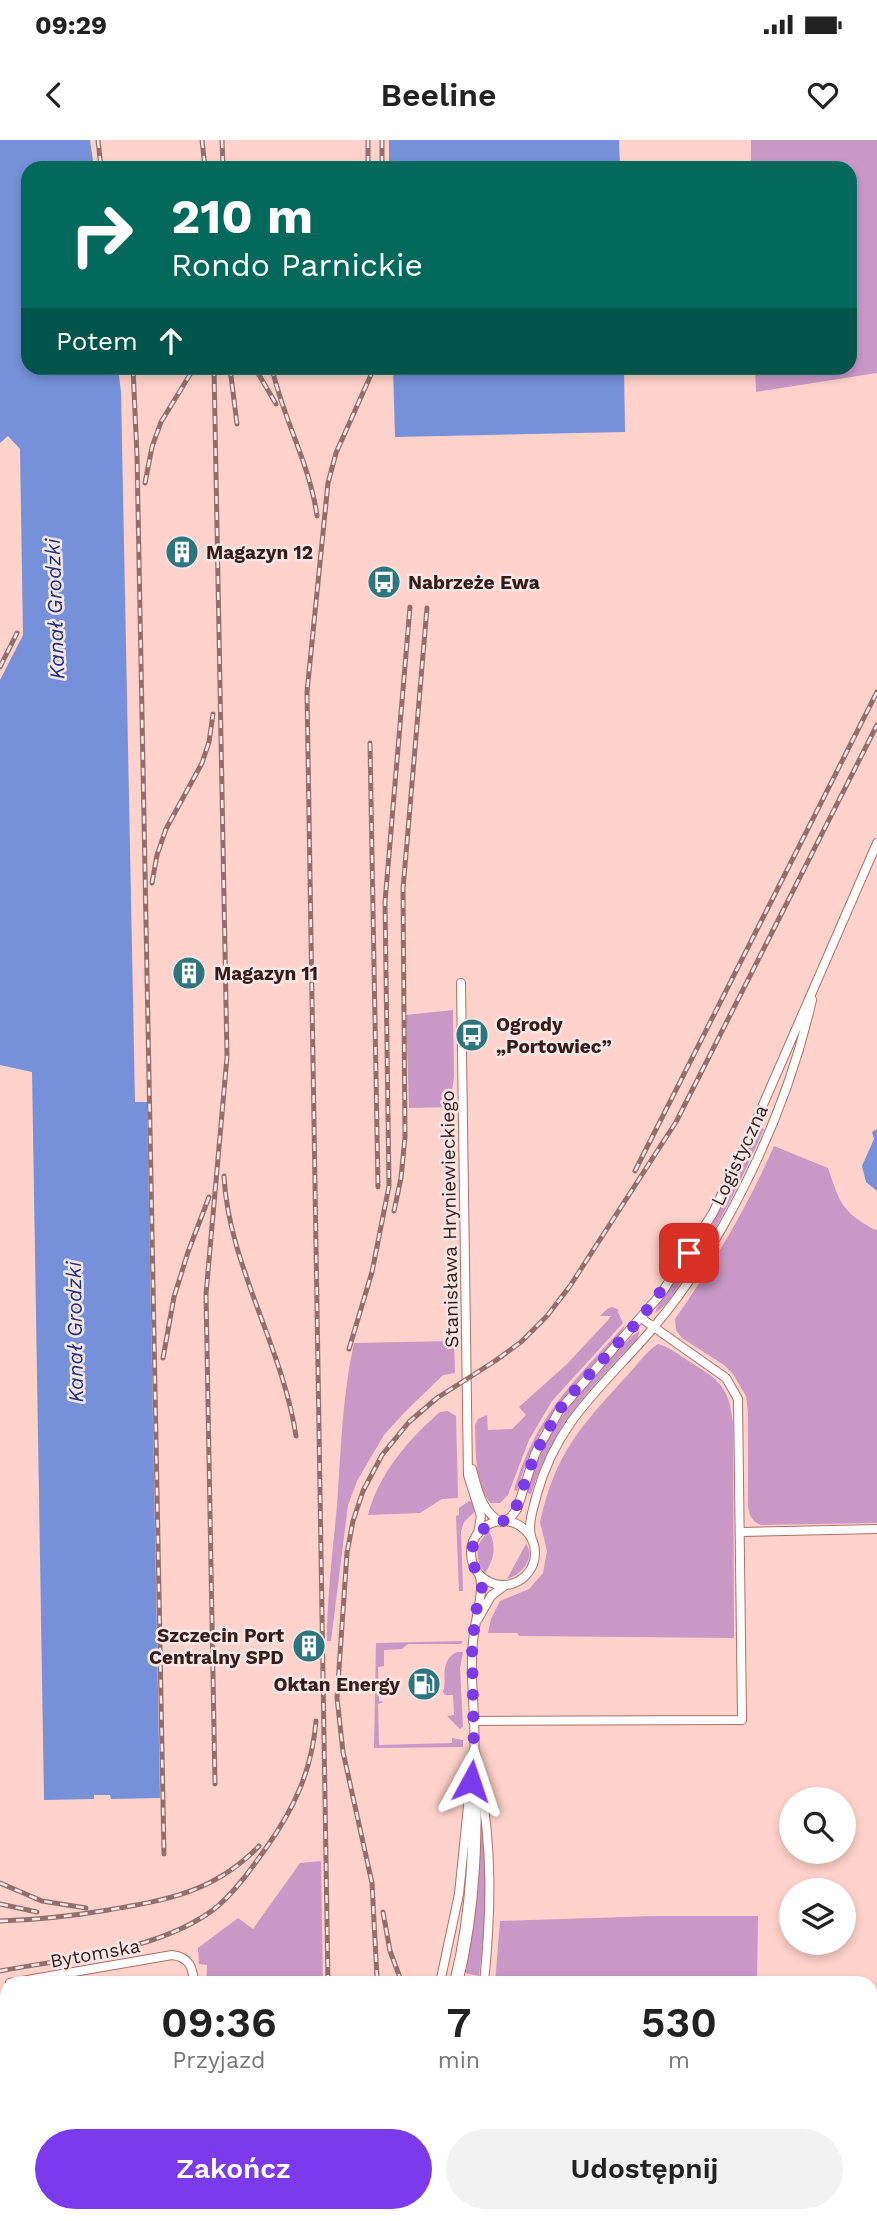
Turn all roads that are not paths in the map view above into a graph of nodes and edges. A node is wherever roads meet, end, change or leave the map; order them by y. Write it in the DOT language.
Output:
graph roads {
  1 [pos="877,843"];
  2 [pos="819,977"];
  3 [pos="461,983"];
  4 [pos="641,1318"];
  5 [pos="654,1327"];
  6 [pos="469,1455"];
  7 [pos="502,1522"];
  8 [pos="877,1530"];
  9 [pos="741,1532"];
  10 [pos="478,1534"];
  11 [pos="532,1541"];
  12 [pos="479,1574"];
  13 [pos="507,1585"];
  14 [pos="474,1629"];
  15 [pos="473,1721"];
  16 [pos="474,1755"];
  17 [pos="48,1976"];
  18 [pos="193,1976"];
  19 [pos="441,1976"];
  20 [pos="457,1976"];
  21 [pos="485,1976"];
  1 -- 2 [label="street, Logistyczna"];
  2 -- 4 [label="street, Logistyczna"];
  2 -- 5 [label="street, Logistyczna"];
  3 -- 6 [label="street, Stanisława Hryniewieckiego"];
  4 -- 5 [label="street"];
  4 -- 7 [label="street, Logistyczna"];
  5 -- 9 [label="street"];
  5 -- 11 [label="street, Logistyczna"];
  6 -- 7 [label="street, Stanisława Hryniewieckiego"];
  6 -- 10 [label="street, Stanisława Hryniewieckiego"];
  7 -- 10 [label="street"];
  7 -- 11 [label="street"];
  8 -- 9 [label="street"];
  9 -- 15 [label="street"];
  10 -- 12 [label="street"];
  11 -- 13 [label="street"];
  12 -- 13 [label="street"];
  12 -- 14 [label="street"];
  13 -- 14 [label="street"];
  14 -- 15 [label="street"];
  15 -- 16 [label="street"];
  16 -- 19 [label="street"];
  16 -- 20 [label="main road"];
  16 -- 21 [label="street"];
  17 -- 18 [label="street, Bytomska"];
}
